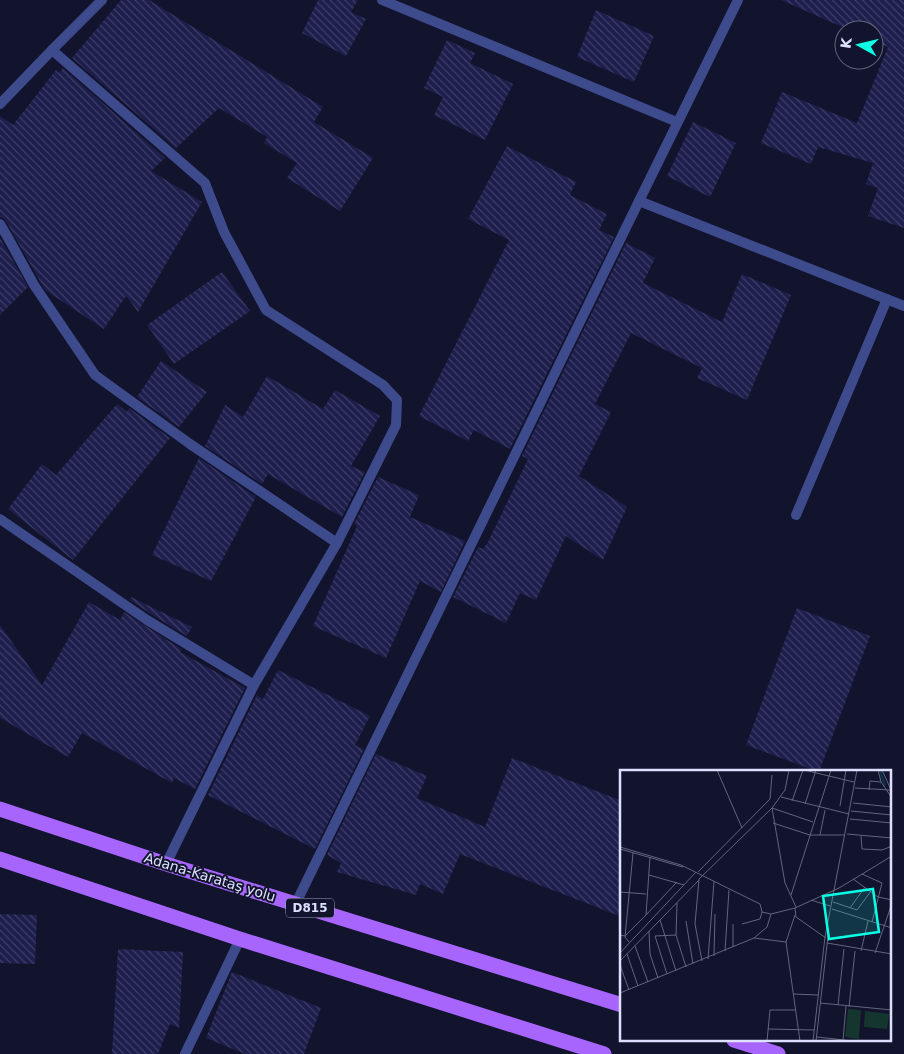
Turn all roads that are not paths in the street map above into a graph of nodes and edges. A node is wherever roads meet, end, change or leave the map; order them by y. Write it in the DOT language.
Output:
graph roads {
  1 [pos="102,0"];
  2 [pos="382,0"];
  3 [pos="738,0"];
  4 [pos="52,50"];
  5 [pos="0,104"];
  6 [pos="677,122"];
  7 [pos="639,201"];
  8 [pos="0,224"];
  9 [pos="887,299"];
  10 [pos="904,306"];
  11 [pos="796,515"];
  12 [pos="0,519"];
  13 [pos="337,543"];
  14 [pos="254,685"];
  15 [pos="0,808"];
  16 [pos="0,859"];
  17 [pos="166,864"];
  18 [pos="296,903"];
  19 [pos="240,939"];
  20 [pos="620,1004"];
  21 [pos="740,1042"];
  22 [pos="185,1054"];
  23 [pos="604,1054"];
  24 [pos="778,1054"];
  1 -- 4 [label="street"];
  2 -- 6 [label="street"];
  3 -- 6 [label="street"];
  4 -- 5 [label="street"];
  4 -- 13 [label="street"];
  6 -- 7 [label="street"];
  7 -- 9 [label="street"];
  7 -- 18 [label="street"];
  8 -- 13 [label="street"];
  9 -- 10 [label="street"];
  9 -- 11 [label="street"];
  12 -- 14 [label="street"];
  13 -- 14 [label="street"];
  14 -- 17 [label="street"];
  15 -- 17 [label="main road, Adana-Karataş yolu / D815"];
  16 -- 19 [label="main road"];
  17 -- 18 [label="main road, Adana-Karataş yolu / D815"];
  18 -- 20 [label="main road, Adana-Karataş yolu / D815"];
  19 -- 22 [label="street"];
  19 -- 23 [label="main road"];
  21 -- 24 [label="main road"];
}
